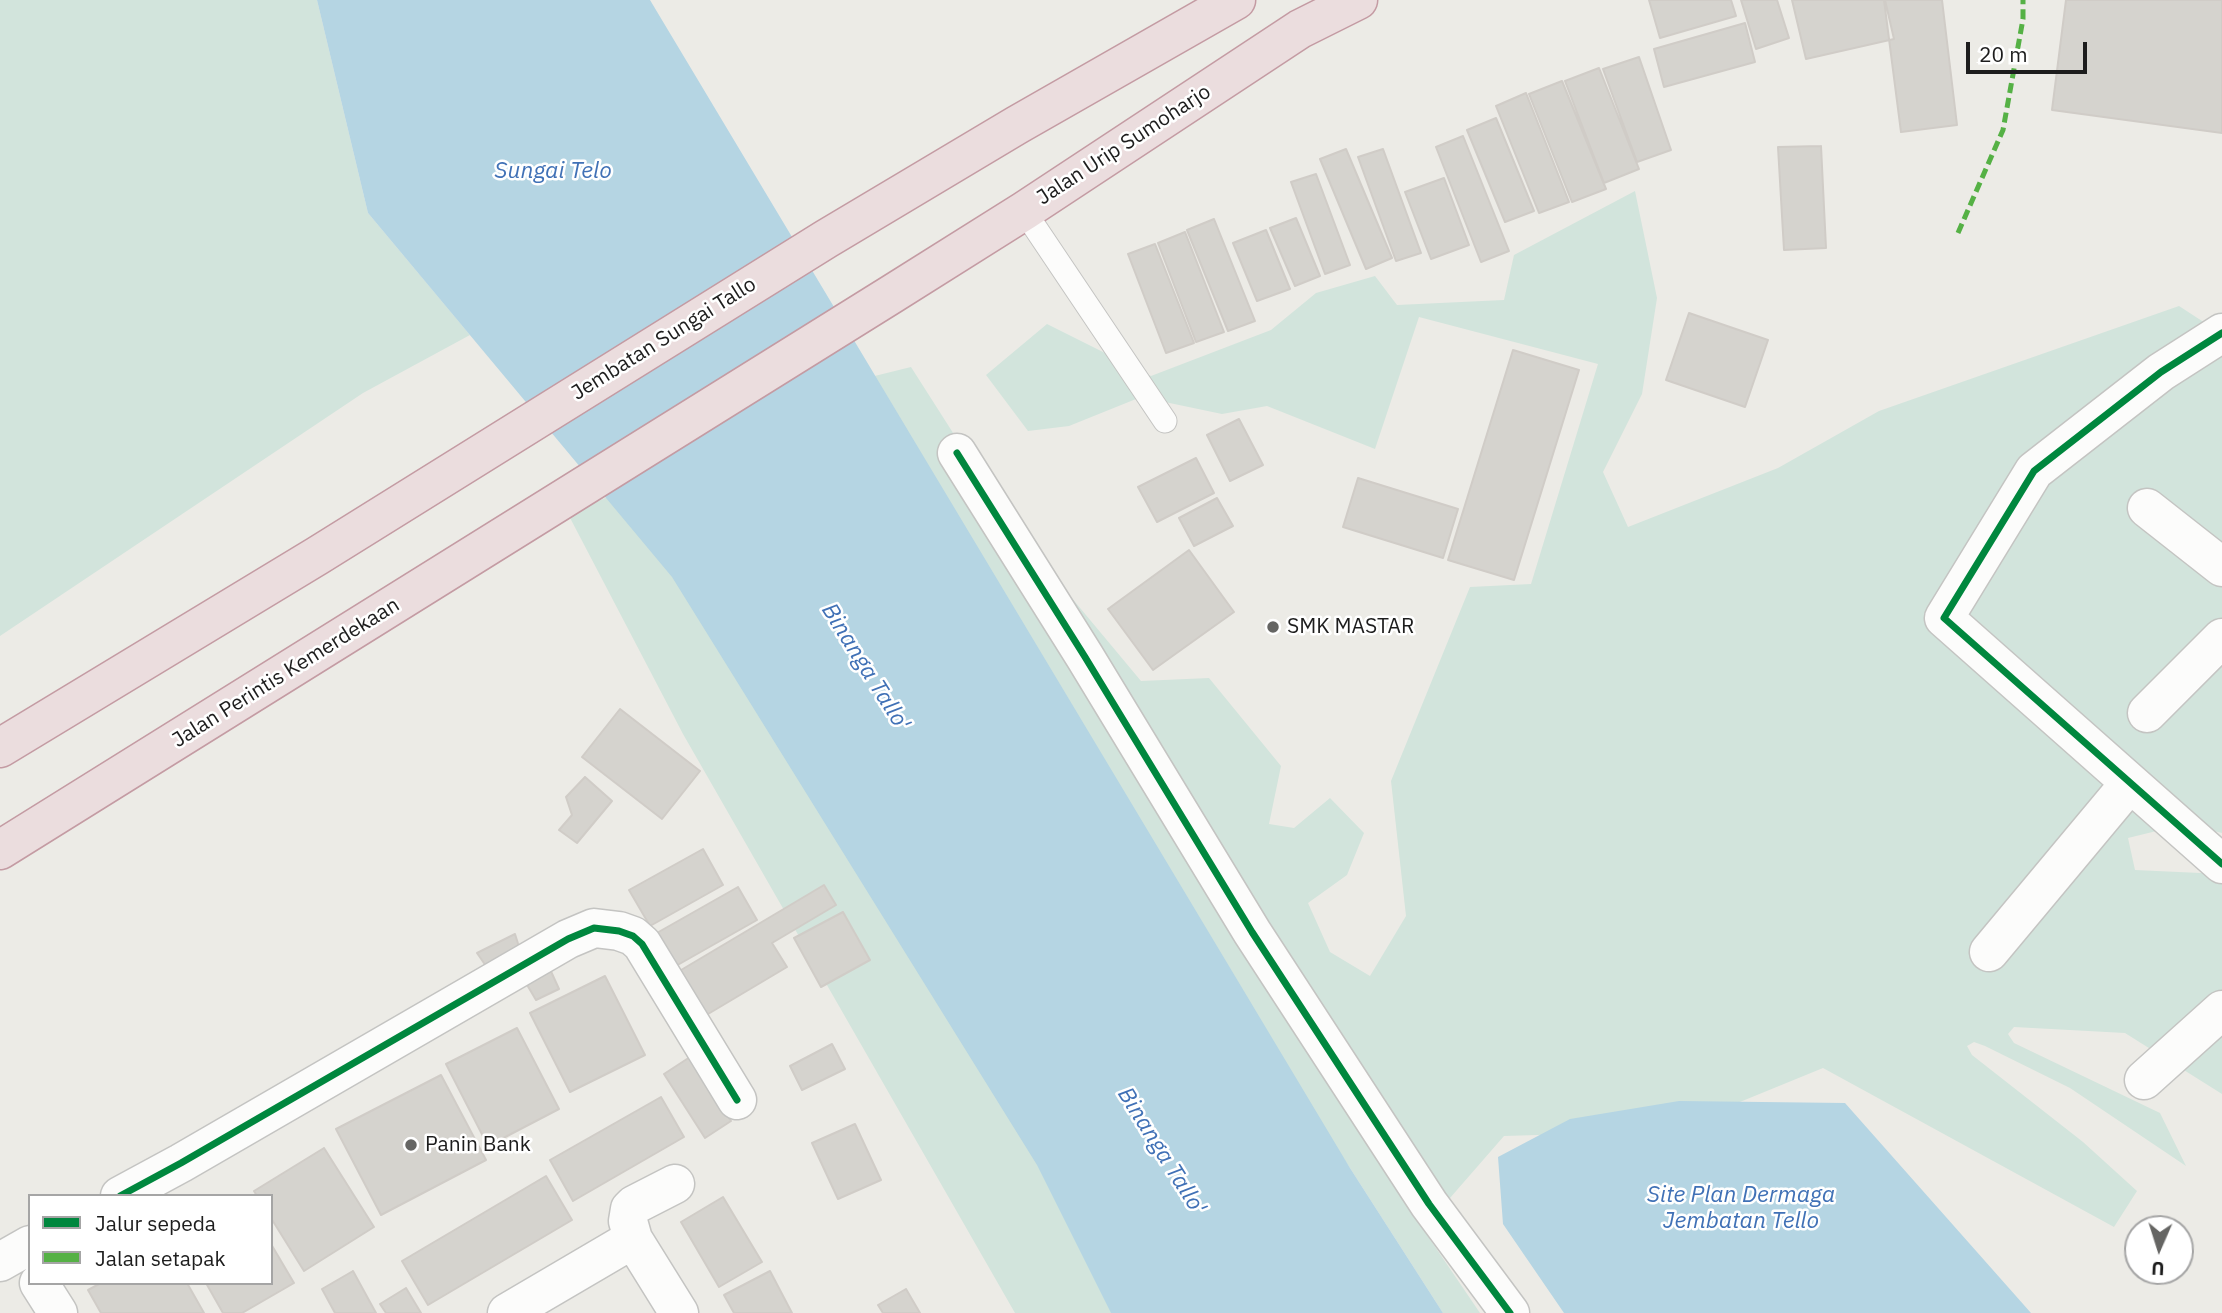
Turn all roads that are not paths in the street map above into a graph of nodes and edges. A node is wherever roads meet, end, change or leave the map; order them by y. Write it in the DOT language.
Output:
graph roads {
  1 [pos="1236,0"];
  2 [pos="1357,0"];
  3 [pos="1024,211"];
  4 [pos="2222,333"];
  5 [pos="1165,421"];
  6 [pos="957,453"];
  7 [pos="570,494"];
  8 [pos="2147,508"];
  9 [pos="2222,567"];
  10 [pos="2222,638"];
  11 [pos="2147,713"];
  12 [pos="0,748"];
  13 [pos="2130,783"];
  14 [pos="0,850"];
  15 [pos="2222,864"];
  16 [pos="1989,952"];
  17 [pos="2222,1010"];
  18 [pos="2144,1080"];
  19 [pos="737,1100"];
  20 [pos="675,1184"];
  21 [pos="124,1194"];
  22 [pos="633,1240"];
  23 [pos="40,1285"];
  24 [pos="58,1313"];
  25 [pos="506,1313"];
  26 [pos="679,1313"];
  27 [pos="1510,1313"];
  1 -- 12 [label="highway, Jembatan Sungai Tallo"];
  2 -- 3 [label="highway, Jalan Urip Sumoharjo"];
  3 -- 5 [label="lane"];
  3 -- 7 [label="highway, Jalan Urip Sumoharjo"];
  4 -- 13 [label="street"];
  6 -- 27 [label="street"];
  7 -- 14 [label="highway, Jalan Perintis Kemerdekaan"];
  8 -- 9 [label="street"];
  10 -- 11 [label="street"];
  13 -- 15 [label="street"];
  13 -- 16 [label="street"];
  17 -- 18 [label="street"];
  19 -- 21 [label="street"];
  20 -- 22 [label="street"];
  22 -- 25 [label="street"];
  22 -- 26 [label="street"];
  23 -- 24 [label="street"];
}
